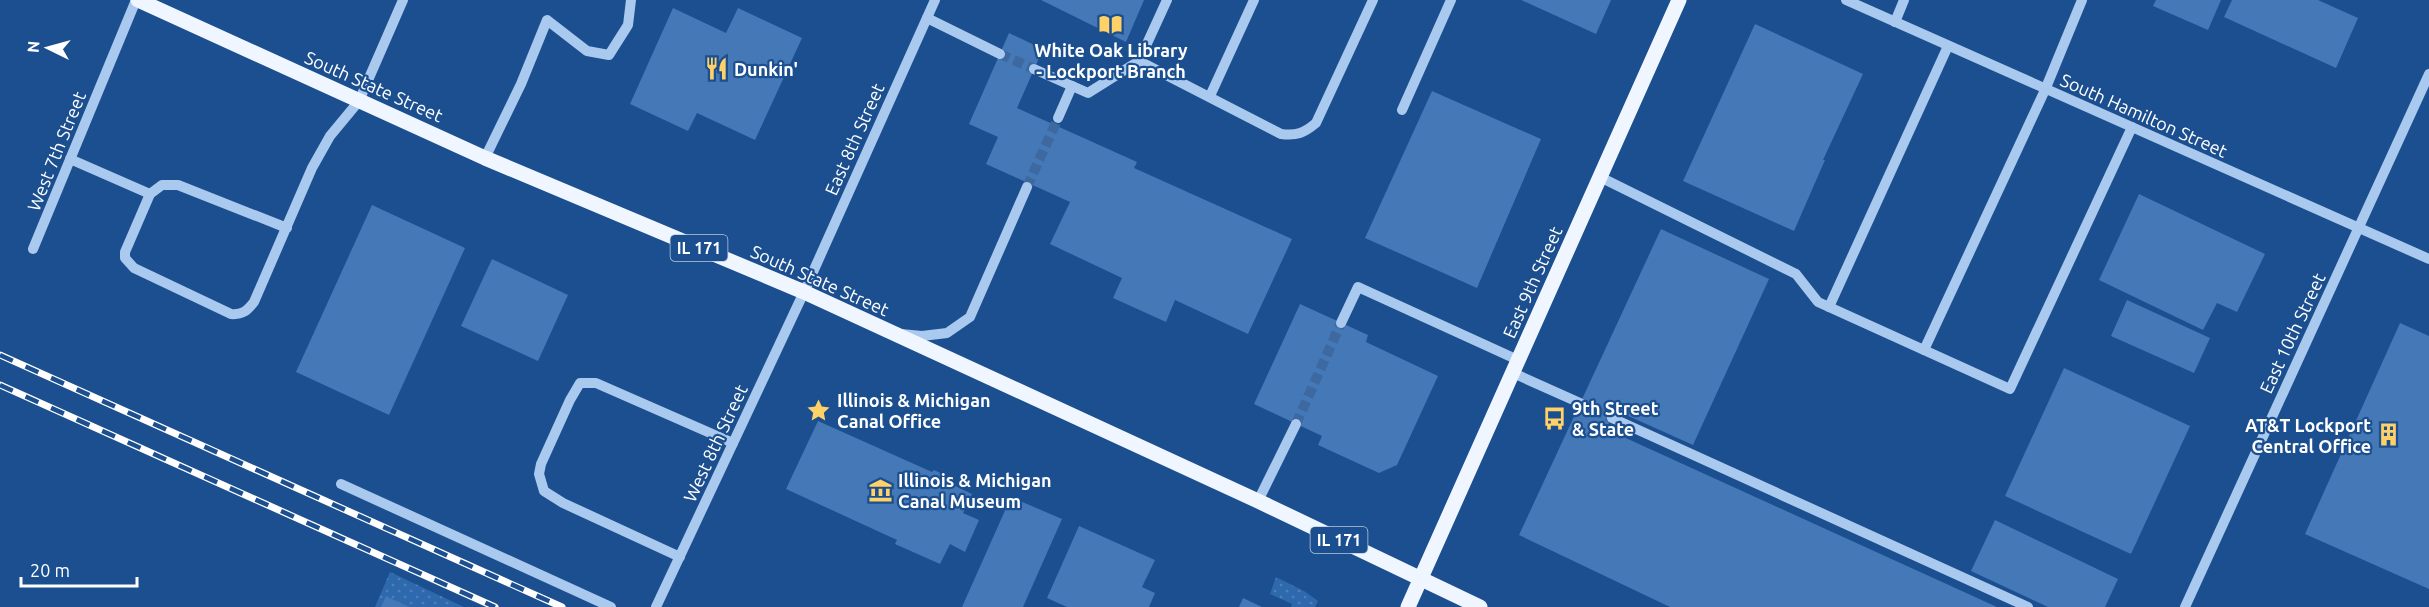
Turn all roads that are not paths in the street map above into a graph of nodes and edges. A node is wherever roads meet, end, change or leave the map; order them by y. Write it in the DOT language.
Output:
graph roads {
  1 [pos="137,0"];
  2 [pos="402,0"];
  3 [pos="631,0"];
  4 [pos="921,0"];
  5 [pos="1167,0"];
  6 [pos="1254,0"];
  7 [pos="1373,0"];
  8 [pos="1451,0"];
  9 [pos="1679,0"];
  10 [pos="1846,0"];
  11 [pos="1905,0"];
  12 [pos="2082,0"];
  13 [pos="934,3"];
  14 [pos="927,18"];
  15 [pos="1895,22"];
  16 [pos="1948,46"];
  17 [pos="1000,54"];
  18 [pos="1139,61"];
  19 [pos="1034,69"];
  20 [pos="2429,74"];
  21 [pos="1072,86"];
  22 [pos="2045,90"];
  23 [pos="1210,96"];
  24 [pos="359,101"];
  25 [pos="1402,110"];
  26 [pos="1059,118"];
  27 [pos="2132,127"];
  28 [pos="485,158"];
  29 [pos="70,159"];
  30 [pos="1600,177"];
  31 [pos="1027,187"];
  32 [pos="150,194"];
  33 [pos="2358,227"];
  34 [pos="287,228"];
  35 [pos="33,249"];
  36 [pos="2429,259"];
  37 [pos="804,292"];
  38 [pos="1829,307"];
  39 [pos="1341,322"];
  40 [pos="892,333"];
  41 [pos="1924,350"];
  42 [pos="1515,366"];
  43 [pos="1580,403"];
  44 [pos="1612,418"];
  45 [pos="1296,424"];
  46 [pos="733,443"];
  47 [pos="341,483"];
  48 [pos="1258,501"];
  49 [pos="680,557"];
  50 [pos="1420,580"];
  51 [pos="611,607"];
  52 [pos="656,607"];
  53 [pos="1408,607"];
  54 [pos="1480,607"];
  55 [pos="2028,607"];
  56 [pos="2185,607"];
  1 -- 24 [label="main road, South State Street / IL 171"];
  1 -- 29 [label="street, West 7th Street"];
  2 -- 24 [label="street"];
  3 -- 28 [label="street"];
  4 -- 13 [label="street"];
  5 -- 18 [label="street"];
  6 -- 23 [label="street"];
  7 -- 23 [label="street"];
  8 -- 25 [label="street"];
  9 -- 30 [label="main road, East 9th Street"];
  10 -- 15 [label="street, South Hamilton Street"];
  11 -- 15 [label="street"];
  12 -- 22 [label="street"];
  13 -- 14 [label="street, East 8th Street"];
  14 -- 17 [label="street"];
  14 -- 37 [label="street, East 8th Street"];
  15 -- 16 [label="street, South Hamilton Street"];
  16 -- 22 [label="street, South Hamilton Street"];
  16 -- 38 [label="street"];
  18 -- 21 [label="street"];
  18 -- 23 [label="street"];
  19 -- 21 [label="street"];
  20 -- 33 [label="street, East 10th Street"];
  21 -- 26 [label="street"];
  22 -- 27 [label="street, South Hamilton Street"];
  22 -- 41 [label="street"];
  24 -- 28 [label="main road, South State Street / IL 171"];
  24 -- 34 [label="street"];
  27 -- 33 [label="street, South Hamilton Street"];
  27 -- 41 [label="street"];
  28 -- 37 [label="main road, South State Street / IL 171"];
  29 -- 32 [label="street"];
  29 -- 35 [label="street, West 7th Street"];
  30 -- 38 [label="street"];
  30 -- 42 [label="main road, East 9th Street"];
  31 -- 40 [label="street"];
  32 -- 34 [label="street"];
  32 -- 34 [label="street"];
  33 -- 36 [label="street, South Hamilton Street"];
  33 -- 56 [label="street, East 10th Street"];
  37 -- 40 [label="main road, South State Street / IL 171"];
  37 -- 46 [label="street, West 8th Street"];
  38 -- 41 [label="street"];
  39 -- 42 [label="street"];
  40 -- 48 [label="main road, South State Street / IL 171"];
  42 -- 43 [label="street"];
  42 -- 50 [label="main road, East 9th Street"];
  44 -- 55 [label="street"];
  45 -- 48 [label="street"];
  46 -- 49 [label="street, West 8th Street"];
  46 -- 49 [label="street"];
  47 -- 51 [label="street"];
  48 -- 50 [label="main road, South State Street / IL 171"];
  49 -- 52 [label="street, West 8th Street"];
  50 -- 53 [label="main road, East 9th Street"];
  50 -- 54 [label="main road, South State Street / IL 171"];
}
